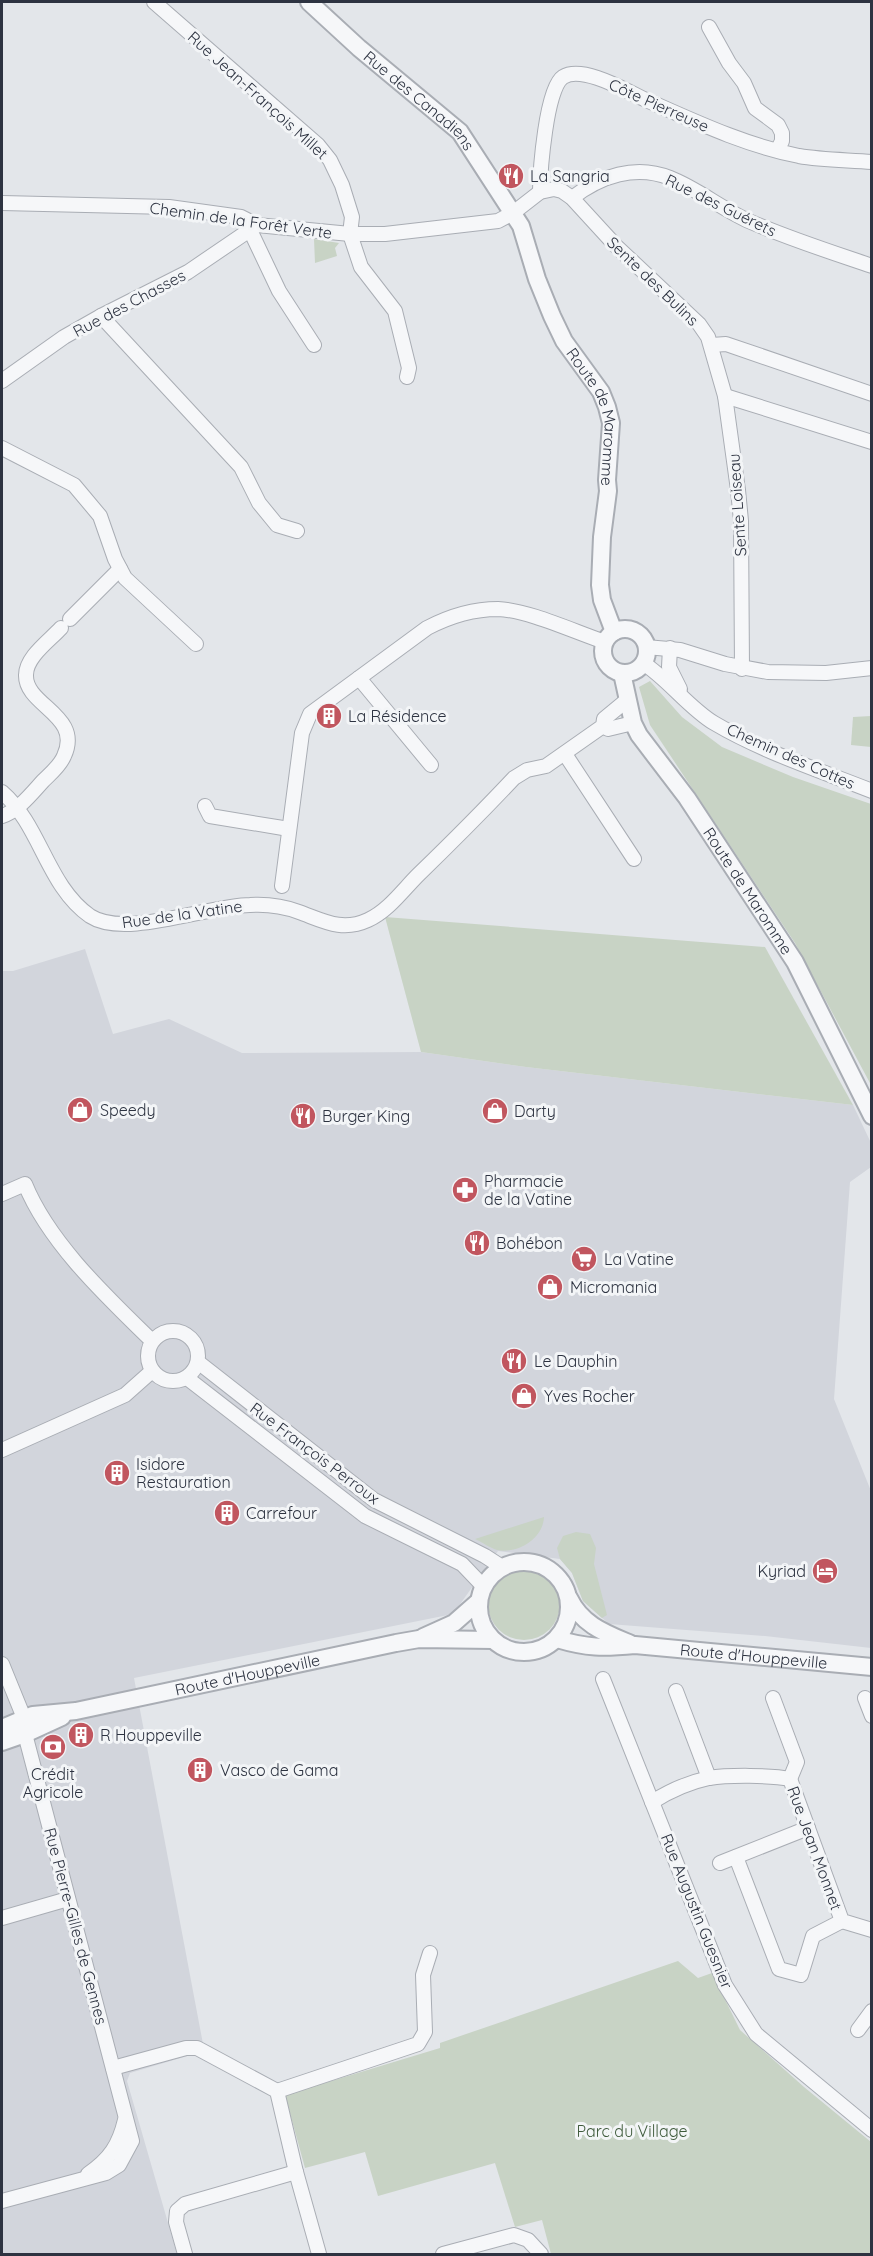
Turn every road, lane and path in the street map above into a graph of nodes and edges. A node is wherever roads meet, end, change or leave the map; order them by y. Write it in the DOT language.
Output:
graph roads {
  1 [pos="154,2"];
  2 [pos="309,2"];
  3 [pos="709,27"];
  4 [pos="778,149"];
  5 [pos="872,162"];
  6 [pos="540,192"];
  7 [pos="572,198"];
  8 [pos="2,203"];
  9 [pos="513,213"];
  10 [pos="253,228"];
  11 [pos="350,234"];
  12 [pos="872,266"];
  13 [pos="101,316"];
  14 [pos="314,345"];
  15 [pos="711,345"];
  16 [pos="407,377"];
  17 [pos="2,381"];
  18 [pos="872,394"];
  19 [pos="725,396"];
  20 [pos="872,442"];
  21 [pos="2,448"];
  22 [pos="297,531"];
  23 [pos="120,569"];
  24 [pos="609,637"];
  25 [pos="196,644"];
  26 [pos="670,648"];
  27 [pos="645,655"];
  28 [pos="872,668"];
  29 [pos="742,669"];
  30 [pos="622,673"];
  31 [pos="359,678"];
  32 [pos="684,696"];
  33 [pos="627,700"];
  34 [pos="633,723"];
  35 [pos="603,726"];
  36 [pos="565,754"];
  37 [pos="431,765"];
  38 [pos="872,791"];
  39 [pos="2,792"];
  40 [pos="205,806"];
  41 [pos="16,807"];
  42 [pos="2,816"];
  43 [pos="289,828"];
  44 [pos="634,859"];
  45 [pos="282,886"];
  46 [pos="872,1116"];
  47 [pos="2,1194"];
  48 [pos="152,1341"];
  49 [pos="198,1362"];
  50 [pos="152,1371"];
  51 [pos="187,1378"];
  52 [pos="2,1450"];
  53 [pos="502,1567"];
  54 [pos="482,1594"];
  55 [pos="569,1598"];
  56 [pos="419,1639"];
  57 [pos="556,1639"];
  58 [pos="493,1640"];
  59 [pos="635,1645"];
  60 [pos="2,1664"];
  61 [pos="872,1666"];
  62 [pos="603,1678"];
  63 [pos="676,1691"];
  64 [pos="773,1698"];
  65 [pos="865,1698"];
  66 [pos="76,1711"];
  67 [pos="872,1716"];
  68 [pos="30,1722"];
  69 [pos="2,1728"];
  70 [pos="2,1742"];
  71 [pos="710,1778"];
  72 [pos="790,1779"];
  73 [pos="652,1802"];
  74 [pos="808,1828"];
  75 [pos="736,1857"];
  76 [pos="720,1863"];
  77 [pos="68,1899"];
  78 [pos="2,1918"];
  79 [pos="842,1921"];
  80 [pos="872,1930"];
  81 [pos="430,1953"];
  82 [pos="872,2011"];
  83 [pos="858,2030"];
  84 [pos="113,2068"];
  85 [pos="277,2091"];
  86 [pos="872,2130"];
  87 [pos="296,2172"];
  88 [pos="3,2201"];
  89 [pos="185,2254"];
  90 [pos="319,2254"];
  91 [pos="443,2254"];
  92 [pos="541,2254"];
  1 -- 11 [label="street, Rue Jean-François Millet"];
  2 -- 9 [label="street, Rue des Canadiens"];
  3 -- 4 [label="street"];
  4 -- 5 [label="street, Côte Pierreuse"];
  4 -- 6 [label="street, Côte Pierreuse"];
  6 -- 7 [label="street"];
  6 -- 9 [label="street"];
  7 -- 12 [label="street, Rue des Guérets"];
  7 -- 15 [label="street, Sente des Bulins"];
  8 -- 10 [label="street, Chemin de la Forêt Verte"];
  9 -- 11 [label="street, Chemin de la Forêt Verte"];
  9 -- 24 [label="street, Route de Maromme"];
  10 -- 11 [label="street, Chemin de la Forêt Verte"];
  10 -- 13 [label="street, Rue des Chasses"];
  10 -- 14 [label="street"];
  11 -- 16 [label="street, Rue Jean-François Millet"];
  13 -- 17 [label="street, Rue des Chasses"];
  13 -- 22 [label="street"];
  15 -- 18 [label="street"];
  15 -- 19 [label="street, Sente Loiseau"];
  19 -- 20 [label="street"];
  19 -- 29 [label="street, Sente Loiseau"];
  21 -- 23 [label="street"];
  23 -- 25 [label="street"];
  23 -- 41 [label="street"];
  24 -- 27 [label="street"];
  24 -- 30 [label="street"];
  24 -- 31 [label="street"];
  26 -- 27 [label="street"];
  26 -- 29 [label="street"];
  26 -- 32 [label="street, Chemin des Cottes"];
  27 -- 30 [label="street"];
  27 -- 32 [label="street, Chemin des Cottes"];
  28 -- 29 [label="street"];
  30 -- 33 [label="street, Route de Maromme"];
  31 -- 37 [label="street"];
  31 -- 43 [label="street"];
  32 -- 38 [label="street, Chemin des Cottes"];
  33 -- 34 [label="street, Route de Maromme"];
  33 -- 35 [label="street, Rue de la Vatine"];
  34 -- 35 [label="street"];
  34 -- 46 [label="street, Route de Maromme"];
  35 -- 36 [label="street, Rue de la Vatine"];
  36 -- 41 [label="street, Rue de la Vatine"];
  36 -- 44 [label="street"];
  39 -- 41 [label="street, Rue de la Vatine"];
  40 -- 43 [label="street"];
  41 -- 42 [label="street"];
  43 -- 45 [label="street"];
  47 -- 48 [label="street"];
  48 -- 49 [label="street"];
  48 -- 50 [label="street"];
  49 -- 51 [label="street"];
  49 -- 53 [label="street, Rue François Perroux"];
  50 -- 51 [label="street"];
  50 -- 52 [label="street"];
  51 -- 54 [label="street, Rue François Perroux"];
  53 -- 54 [label="street"];
  53 -- 55 [label="street"];
  54 -- 56 [label="street, Route d'Houppeville"];
  54 -- 58 [label="street"];
  55 -- 57 [label="street"];
  55 -- 59 [label="street, Route d'Houppeville"];
  56 -- 58 [label="street, Route d'Houppeville"];
  56 -- 66 [label="street, Route d'Houppeville"];
  57 -- 58 [label="street"];
  57 -- 59 [label="street, Route d'Houppeville"];
  59 -- 61 [label="street, Route d'Houppeville"];
  60 -- 68 [label="street, Rue Pierre-Gilles de Gennes"];
  62 -- 73 [label="street, Rue Augustin Guesnier"];
  63 -- 71 [label="street"];
  64 -- 72 [label="street"];
  65 -- 67 [label="street"];
  66 -- 68 [label="street, Route d'Houppeville"];
  66 -- 68 [label="street, Route d'Houppeville"];
  68 -- 69 [label="street, Route d'Houppeville"];
  68 -- 70 [label="street, Route d'Houppeville"];
  68 -- 77 [label="street, Rue Pierre-Gilles de Gennes"];
  71 -- 72 [label="street, Rue Jean Monnet"];
  71 -- 73 [label="street, Rue Jean Monnet"];
  72 -- 74 [label="street, Rue Jean Monnet"];
  73 -- 86 [label="street, Rue Augustin Guesnier"];
  74 -- 75 [label="street"];
  74 -- 79 [label="street, Rue Jean Monnet"];
  75 -- 76 [label="street"];
  75 -- 79 [label="street"];
  77 -- 78 [label="street"];
  77 -- 84 [label="street, Rue Pierre-Gilles de Gennes"];
  79 -- 80 [label="street, Rue Jean Monnet"];
  81 -- 85 [label="street"];
  82 -- 83 [label="street"];
  84 -- 85 [label="street"];
  84 -- 88 [label="street, Rue Pierre-Gilles de Gennes"];
  85 -- 87 [label="street"];
  87 -- 89 [label="street"];
  87 -- 90 [label="street"];
  91 -- 92 [label="street"];
}
